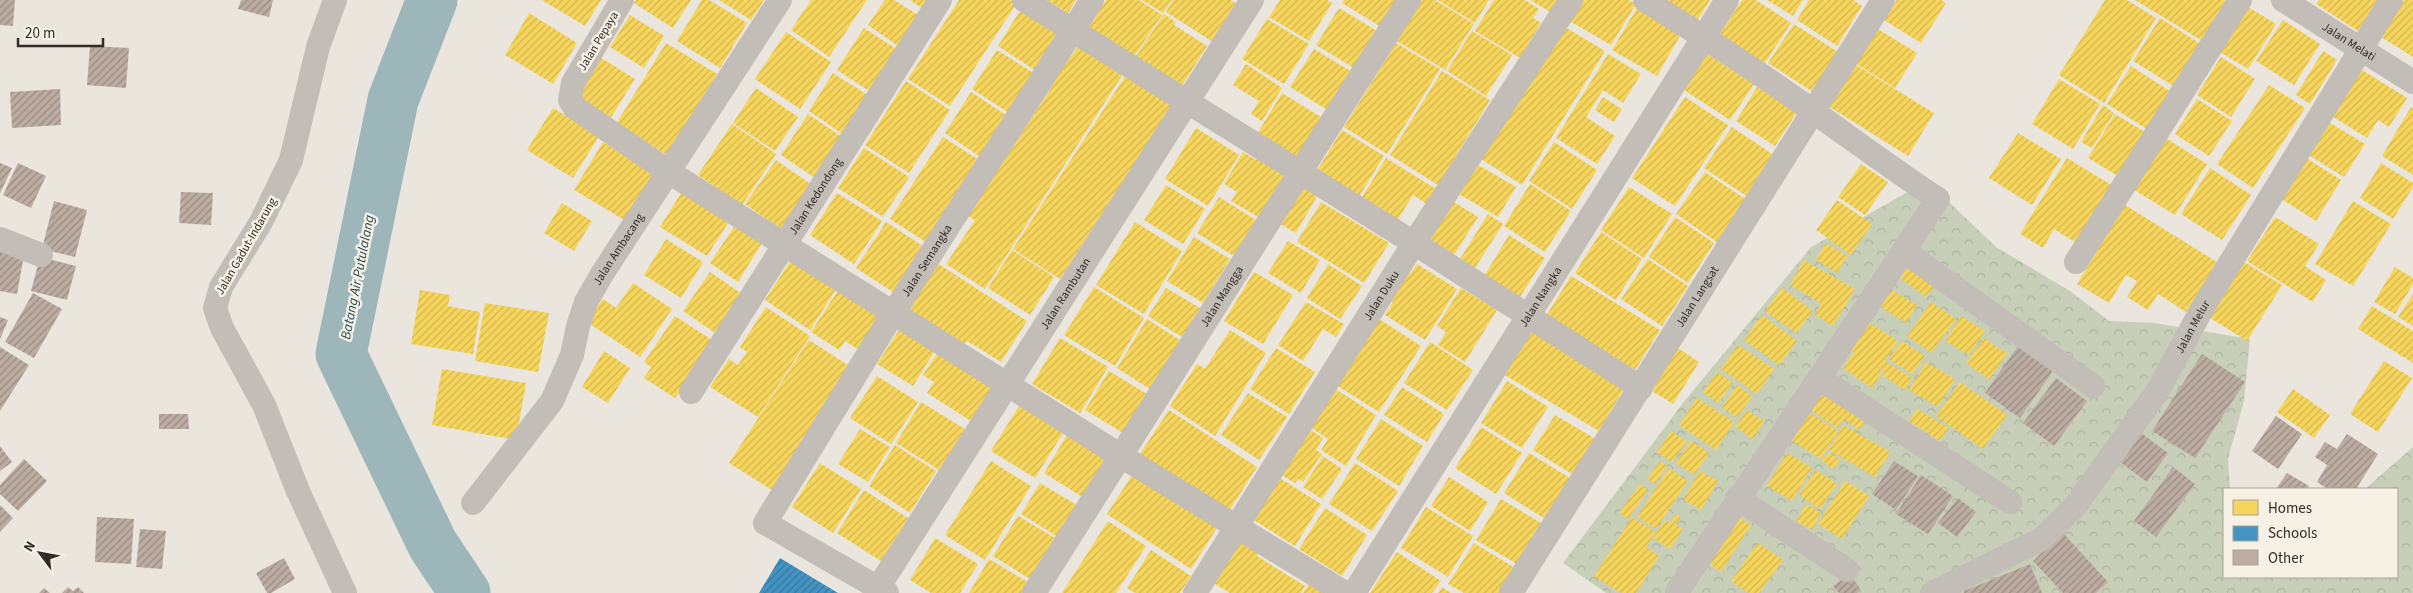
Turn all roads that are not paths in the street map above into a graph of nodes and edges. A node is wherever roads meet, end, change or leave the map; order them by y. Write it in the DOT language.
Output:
graph roads {
  1 [pos="335,0"];
  2 [pos="622,0"];
  3 [pos="780,0"];
  4 [pos="940,0"];
  5 [pos="1024,0"];
  6 [pos="1092,0"];
  7 [pos="1252,0"];
  8 [pos="1409,0"];
  9 [pos="1571,0"];
  10 [pos="1645,0"];
  11 [pos="1727,0"];
  12 [pos="1883,0"];
  13 [pos="2240,0"];
  14 [pos="2283,0"];
  15 [pos="2391,0"];
  16 [pos="1072,30"];
  17 [pos="1703,36"];
  18 [pos="2360,49"];
  19 [pos="2413,82"];
  20 [pos="1187,102"];
  21 [pos="1813,111"];
  22 [pos="669,172"];
  23 [pos="1300,172"];
  24 [pos="0,239"];
  25 [pos="1414,243"];
  26 [pos="785,244"];
  27 [pos="1905,252"];
  28 [pos="41,255"];
  29 [pos="2076,262"];
  30 [pos="894,312"];
  31 [pos="1528,315"];
  32 [pos="1820,379"];
  33 [pos="1008,384"];
  34 [pos="2093,386"];
  35 [pos="1641,388"];
  36 [pos="690,392"];
  37 [pos="1120,456"];
  38 [pos="1737,498"];
  39 [pos="2010,502"];
  40 [pos="473,503"];
  41 [pos="1236,526"];
  42 [pos="1847,570"];
  43 [pos="883,590"];
  44 [pos="1677,592"];
  45 [pos="345,593"];
  46 [pos="1034,593"];
  47 [pos="1195,593"];
  48 [pos="1345,593"];
  49 [pos="1354,593"];
  50 [pos="1512,593"];
  51 [pos="1932,593"];
  1 -- 45 [label="street, Jalan Gadut-Indarung"];
  2 -- 22 [label="street, Jalan Pepaya"];
  3 -- 22 [label="street, Jalan Ambacang"];
  4 -- 26 [label="street, Jalan Kedondong"];
  5 -- 16 [label="street"];
  6 -- 16 [label="street, Jalan Semangka"];
  7 -- 20 [label="street, Jalan Rambutan"];
  8 -- 23 [label="street, Jalan Mangga"];
  9 -- 25 [label="street, Jalan Duku"];
  10 -- 17 [label="street"];
  11 -- 17 [label="street, Jalan Nangka"];
  12 -- 21 [label="street, Jalan Langsat"];
  13 -- 29 [label="street"];
  14 -- 18 [label="street, Jalan Melati"];
  15 -- 18 [label="street, Jalan Melur"];
  16 -- 20 [label="street"];
  16 -- 30 [label="street, Jalan Semangka"];
  17 -- 21 [label="street"];
  17 -- 31 [label="street, Jalan Nangka"];
  18 -- 19 [label="street, Jalan Melati"];
  18 -- 51 [label="street, Jalan Melur"];
  20 -- 23 [label="street"];
  20 -- 33 [label="street, Jalan Rambutan"];
  21 -- 27 [label="street"];
  21 -- 35 [label="street, Jalan Langsat"];
  22 -- 26 [label="street"];
  22 -- 40 [label="street, Jalan Ambacang"];
  23 -- 25 [label="street"];
  23 -- 37 [label="street, Jalan Mangga"];
  24 -- 28 [label="street"];
  25 -- 31 [label="street"];
  25 -- 41 [label="street, Jalan Duku"];
  26 -- 30 [label="street"];
  26 -- 36 [label="street, Jalan Kedondong"];
  27 -- 32 [label="street"];
  27 -- 34 [label="street"];
  30 -- 33 [label="street"];
  30 -- 43 [label="street, Jalan Semangka"];
  31 -- 35 [label="street"];
  31 -- 49 [label="street, Jalan Nangka"];
  32 -- 38 [label="street"];
  32 -- 39 [label="street"];
  33 -- 37 [label="street"];
  33 -- 43 [label="street, Jalan Rambutan"];
  35 -- 50 [label="street, Jalan Langsat"];
  37 -- 41 [label="street"];
  37 -- 46 [label="street, Jalan Mangga"];
  38 -- 42 [label="street"];
  38 -- 44 [label="street"];
  41 -- 47 [label="street, Jalan Duku"];
  41 -- 48 [label="street"];
}
